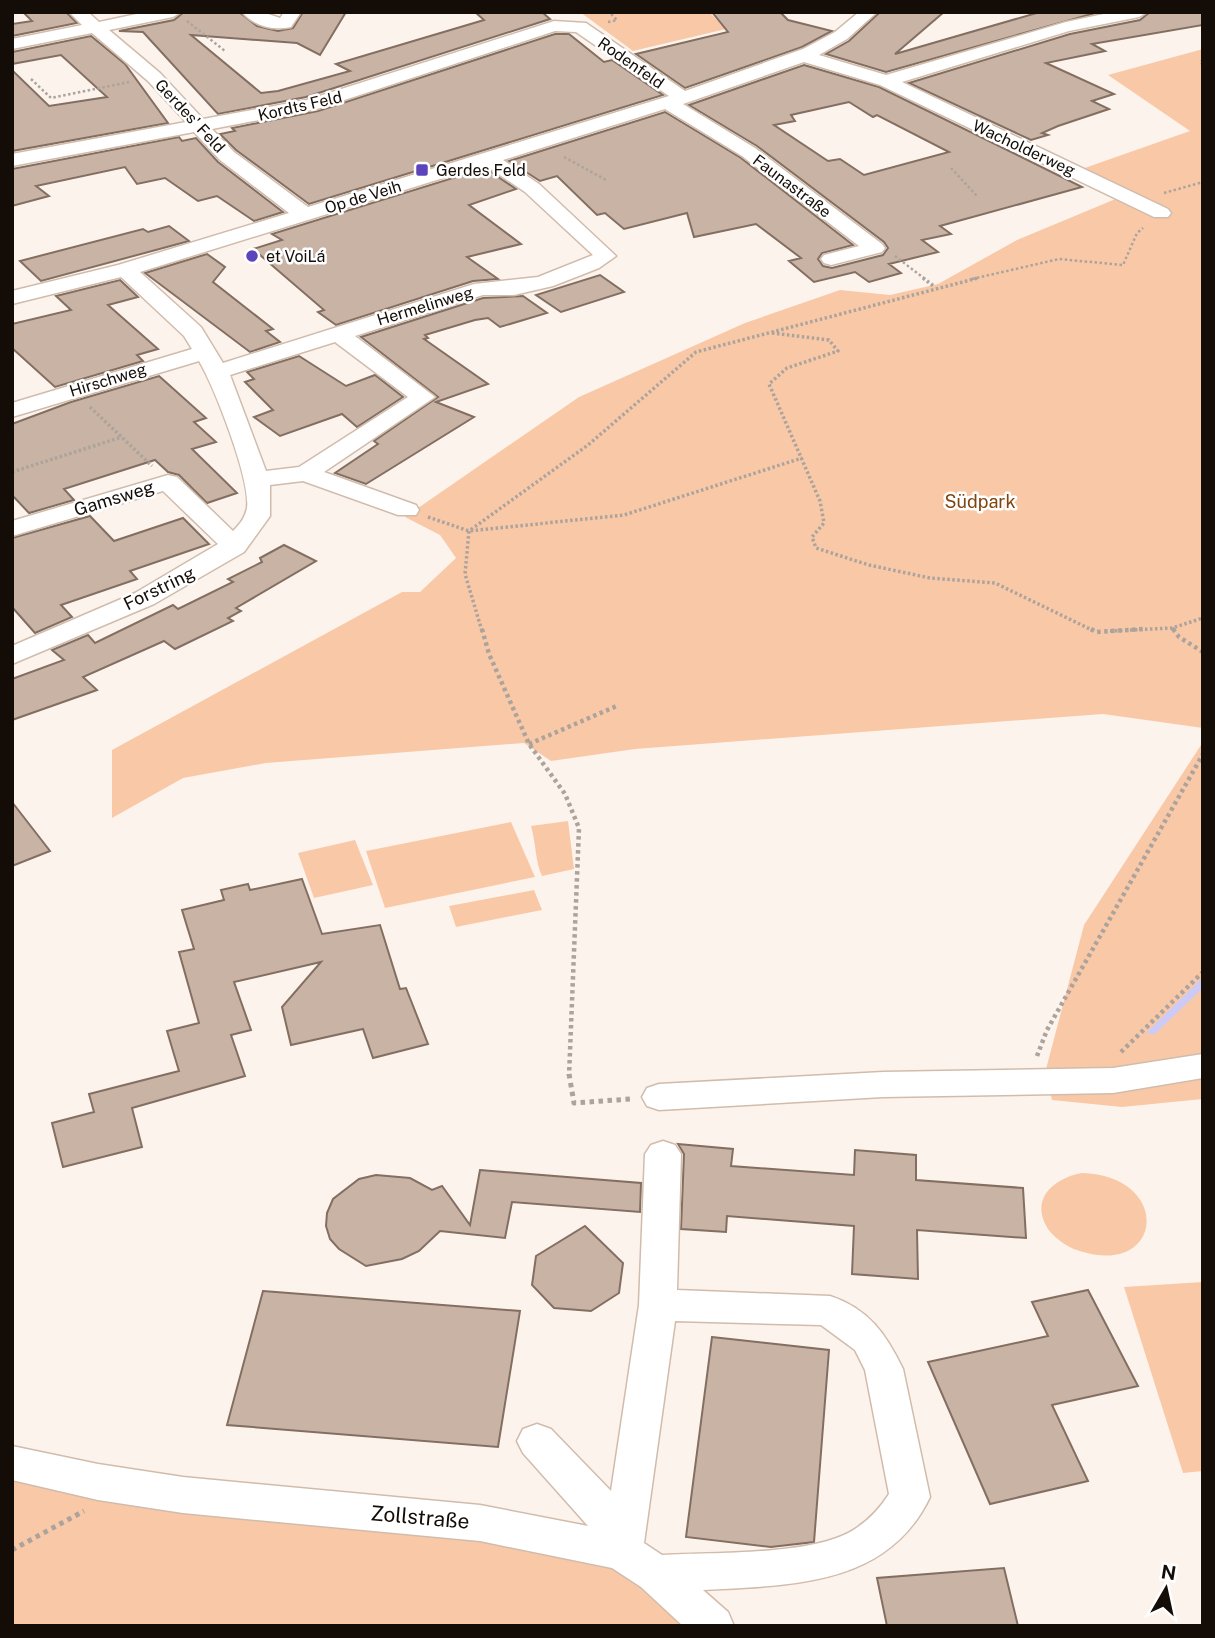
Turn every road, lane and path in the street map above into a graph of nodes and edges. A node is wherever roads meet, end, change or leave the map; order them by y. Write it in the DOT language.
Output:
graph roads {
  1 [pos="77,12"];
  2 [pos="250,12"];
  3 [pos="293,12"];
  4 [pos="839,12"];
  5 [pos="1139,12"];
  6 [pos="866,15"];
  7 [pos="179,16"];
  8 [pos="580,27"];
  9 [pos="96,28"];
  10 [pos="12,44"];
  11 [pos="225,51"];
  12 [pos="803,56"];
  13 [pos="1203,60"];
  14 [pos="1203,65"];
  15 [pos="154,78"];
  16 [pos="31,79"];
  17 [pos="886,81"];
  18 [pos="94,89"];
  19 [pos="99,93"];
  20 [pos="51,98"];
  21 [pos="675,101"];
  22 [pos="57,105"];
  23 [pos="202,127"];
  24 [pos="539,143"];
  25 [pos="488,158"];
  26 [pos="12,160"];
  27 [pos="951,168"];
  28 [pos="606,180"];
  29 [pos="1203,183"];
  30 [pos="977,196"];
  31 [pos="1161,213"];
  32 [pos="306,215"];
  33 [pos="875,248"];
  34 [pos="831,258"];
  35 [pos="125,270"];
  36 [pos="936,288"];
  37 [pos="12,298"];
  38 [pos="767,333"];
  39 [pos="338,334"];
  40 [pos="211,362"];
  41 [pos="74,391"];
  42 [pos="12,410"];
  43 [pos="122,437"];
  44 [pos="802,458"];
  45 [pos="12,472"];
  46 [pos="305,474"];
  47 [pos="257,480"];
  48 [pos="168,482"];
  49 [pos="407,510"];
  50 [pos="12,529"];
  51 [pos="469,531"];
  52 [pos="235,547"];
  53 [pos="1203,618"];
  54 [pos="1172,628"];
  55 [pos="1203,652"];
  56 [pos="12,656"];
  57 [pos="619,705"];
  58 [pos="529,744"];
  59 [pos="1203,754"];
  60 [pos="1203,972"];
  61 [pos="1203,1066"];
  62 [pos="1034,1081"];
  63 [pos="1092,1081"];
  64 [pos="659,1097"];
  65 [pos="663,1154"];
  66 [pos="658,1305"];
  67 [pos="537,1441"];
  68 [pos="12,1463"];
  69 [pos="98,1482"];
  70 [pos="12,1550"];
  71 [pos="622,1551"];
  72 [pos="656,1574"];
  73 [pos="713,1626"];
  1 -- 9 [label="street, Gerdes' Feld"];
  2 -- 3 [label="street"];
  4 -- 6 [label="street, Op de Veih"];
  5 -- 17 [label="street"];
  6 -- 12 [label="street, Op de Veih"];
  7 -- 9 [label="street"];
  7 -- 11 [label="path"];
  8 -- 21 [label="street, Rodenfeld"];
  8 -- 23 [label="street, Kordts Feld"];
  9 -- 10 [label="street"];
  9 -- 15 [label="street, Gerdes' Feld"];
  12 -- 17 [label="street, Wacholderweg"];
  12 -- 21 [label="street, Op de Veih"];
  13 -- 14 [label="path"];
  15 -- 18 [label="path"];
  15 -- 23 [label="street, Gerdes' Feld"];
  16 -- 20 [label="path"];
  17 -- 31 [label="street, Wacholderweg"];
  18 -- 19 [label="path"];
  18 -- 20 [label="path"];
  20 -- 22 [label="path"];
  21 -- 24 [label="street, Op de Veih"];
  21 -- 33 [label="street, Faunastraße"];
  23 -- 26 [label="street, Kordts Feld"];
  23 -- 32 [label="street, Gerdes' Feld"];
  24 -- 25 [label="street, Op de Veih"];
  24 -- 28 [label="path"];
  25 -- 32 [label="street, Op de Veih"];
  25 -- 39 [label="street, Hermelinweg"];
  27 -- 30 [label="path"];
  29 -- 31 [label="path"];
  31 -- 36 [label="path"];
  32 -- 35 [label="street, Op de Veih"];
  33 -- 34 [label="street"];
  33 -- 36 [label="path"];
  35 -- 37 [label="street, Op de Veih"];
  35 -- 40 [label="street, Forstring"];
  36 -- 38 [label="path"];
  38 -- 44 [label="path"];
  38 -- 51 [label="path"];
  39 -- 40 [label="street, Hermelinweg"];
  39 -- 46 [label="street"];
  40 -- 41 [label="street, Hirschweg"];
  40 -- 47 [label="street, Forstring"];
  41 -- 42 [label="street, Hirschweg"];
  41 -- 43 [label="path"];
  43 -- 45 [label="path"];
  43 -- 48 [label="path"];
  44 -- 51 [label="path"];
  44 -- 54 [label="path"];
  46 -- 47 [label="street"];
  46 -- 49 [label="street"];
  47 -- 52 [label="street, Forstring"];
  48 -- 50 [label="street, Gamsweg"];
  48 -- 52 [label="street, Gamsweg"];
  49 -- 51 [label="path"];
  51 -- 58 [label="path"];
  52 -- 56 [label="street, Forstring"];
  53 -- 54 [label="path"];
  54 -- 55 [label="path"];
  57 -- 58 [label="path"];
  58 -- 64 [label="path"];
  59 -- 62 [label="path"];
  60 -- 63 [label="path"];
  61 -- 63 [label="street"];
  62 -- 63 [label="street"];
  62 -- 64 [label="street"];
  65 -- 66 [label="street"];
  66 -- 71 [label="street"];
  66 -- 72 [label="street"];
  67 -- 71 [label="street"];
  68 -- 69 [label="street, Zollstraße"];
  69 -- 70 [label="path"];
  69 -- 71 [label="street, Zollstraße"];
  71 -- 72 [label="street, Zollstraße"];
  72 -- 73 [label="street, Zollstraße"];
}
